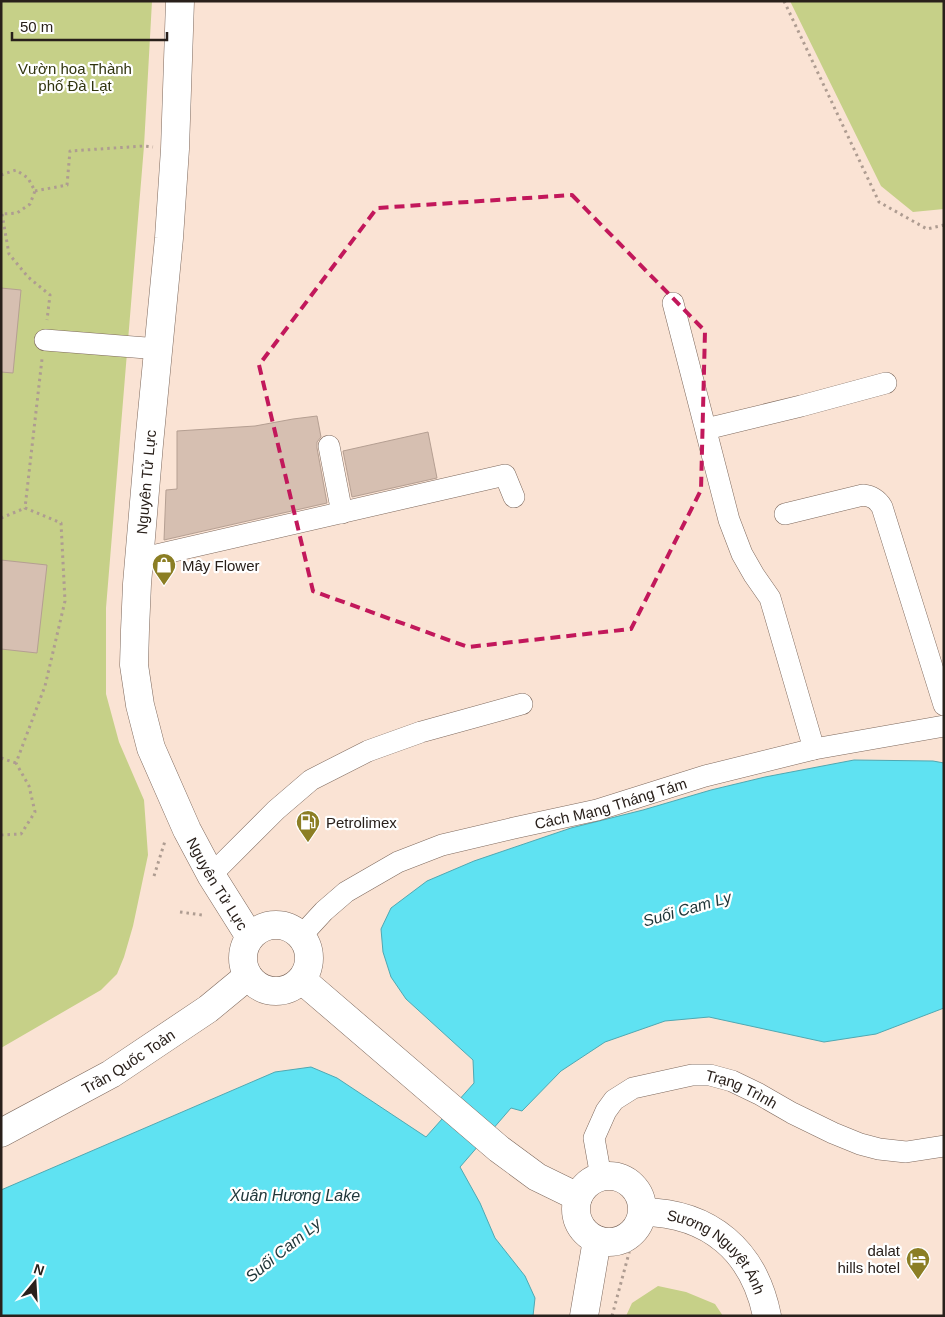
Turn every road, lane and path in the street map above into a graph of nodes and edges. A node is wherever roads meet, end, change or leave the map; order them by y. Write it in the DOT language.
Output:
graph roads {
  1 [pos="180,1"];
  2 [pos="784,1"];
  3 [pos="175,149"];
  4 [pos="1,175"];
  5 [pos="35,191"];
  6 [pos="2,214"];
  7 [pos="944,225"];
  8 [pos="673,303"];
  9 [pos="45,340"];
  10 [pos="159,349"];
  11 [pos="886,383"];
  12 [pos="706,429"];
  13 [pos="329,446"];
  14 [pos="514,497"];
  15 [pos="25,508"];
  16 [pos="342,513"];
  17 [pos="785,514"];
  18 [pos="1,518"];
  19 [pos="140,559"];
  20 [pos="522,704"];
  21 [pos="944,705"];
  22 [pos="944,726"];
  23 [pos="814,749"];
  24 [pos="1,758"];
  25 [pos="16,763"];
  26 [pos="167,834"];
  27 [pos="1,836"];
  28 [pos="211,875"];
  29 [pos="154,876"];
  30 [pos="180,912"];
  31 [pos="202,915"];
  32 [pos="301,936"];
  33 [pos="250,937"];
  34 [pos="248,976"];
  35 [pos="302,980"];
  36 [pos="1,1132"];
  37 [pos="944,1146"];
  38 [pos="601,1176"];
  39 [pos="578,1197"];
  40 [pos="643,1212"];
  41 [pos="627,1238"];
  42 [pos="597,1240"];
  43 [pos="584,1316"];
  44 [pos="612,1316"];
  45 [pos="767,1316"];
  1 -- 3 [label="main road, Nguyên Tử Lực"];
  2 -- 7 [label="path"];
  3 -- 5 [label="path"];
  3 -- 10 [label="main road, Nguyên Tử Lực"];
  4 -- 5 [label="path"];
  5 -- 6 [label="path"];
  6 -- 9 [label="path"];
  8 -- 12 [label="street"];
  9 -- 10 [label="street"];
  9 -- 15 [label="path"];
  10 -- 19 [label="main road, Nguyên Tử Lực"];
  11 -- 12 [label="street"];
  12 -- 23 [label="street"];
  13 -- 16 [label="street"];
  14 -- 16 [label="street"];
  15 -- 18 [label="path"];
  15 -- 25 [label="path"];
  16 -- 19 [label="street"];
  17 -- 21 [label="street"];
  19 -- 28 [label="main road, Nguyên Tử Lực"];
  20 -- 28 [label="street"];
  22 -- 23 [label="street, Cách Mạng Tháng Tám"];
  23 -- 32 [label="street, Cách Mạng Tháng Tám"];
  24 -- 25 [label="path"];
  25 -- 27 [label="path"];
  26 -- 29 [label="path"];
  28 -- 33 [label="main road, Nguyên Tử Lực"];
  30 -- 31 [label="path"];
  32 -- 33 [label="main road"];
  32 -- 35 [label="main road"];
  33 -- 34 [label="main road"];
  34 -- 35 [label="main road"];
  34 -- 36 [label="main road, Trần Quốc Toản"];
  35 -- 39 [label="main road"];
  37 -- 38 [label="street, Trạng Trình"];
  38 -- 39 [label="main road"];
  38 -- 40 [label="main road"];
  39 -- 42 [label="main road"];
  40 -- 41 [label="main road"];
  40 -- 45 [label="main road, Sương Nguyệt Ánh"];
  41 -- 42 [label="main road"];
  41 -- 44 [label="path"];
  42 -- 43 [label="main road"];
}
